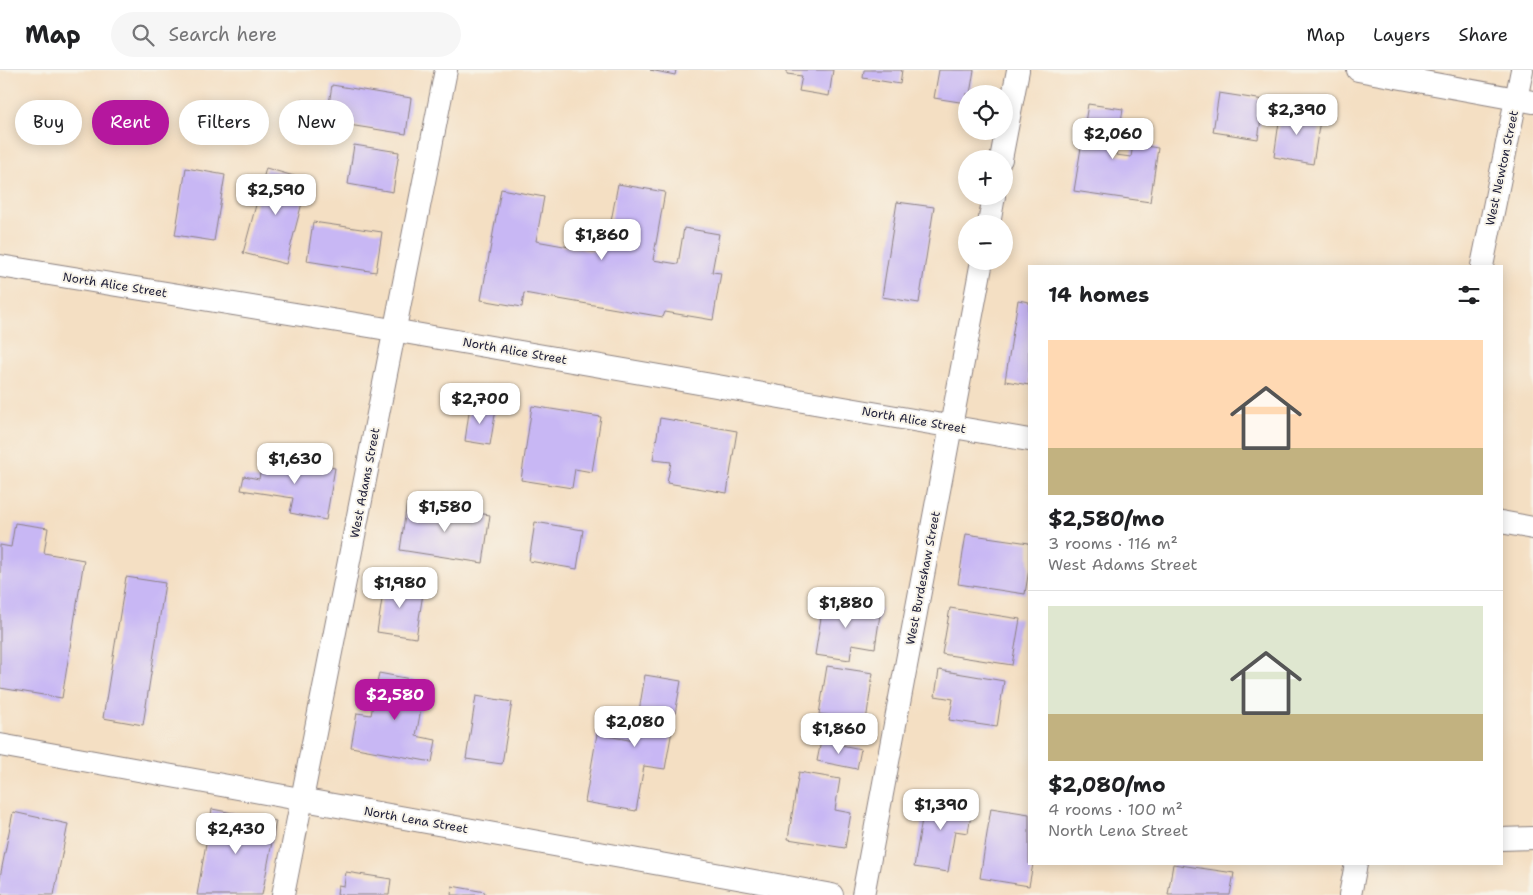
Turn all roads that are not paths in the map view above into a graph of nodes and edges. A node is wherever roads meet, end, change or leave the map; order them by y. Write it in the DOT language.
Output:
graph roads {
  1 [pos="446,70"];
  2 [pos="1018,70"];
  3 [pos="1358,70"];
  4 [pos="1522,70"];
  5 [pos="1525,100"];
  6 [pos="1003,150"];
  7 [pos="1482,265"];
  8 [pos="0,266"];
  9 [pos="980,270"];
  10 [pos="395,330"];
  11 [pos="952,427"];
  12 [pos="1028,440"];
  13 [pos="1503,522"];
  14 [pos="1533,528"];
  15 [pos="0,744"];
  16 [pos="302,800"];
  17 [pos="1503,838"];
  18 [pos="1533,838"];
  19 [pos="1356,865"];
  20 [pos="283,895"];
  21 [pos="832,895"];
  22 [pos="863,895"];
  23 [pos="1350,895"];
  1 -- 10 [label="street, West Adams Street"];
  2 -- 6 [label="street"];
  3 -- 5 [label="street"];
  4 -- 5 [label="street, West Newton Street"];
  5 -- 7 [label="street, West Newton Street"];
  8 -- 10 [label="street, North Alice Street"];
  9 -- 11 [label="street, West Burdeshaw Street"];
  10 -- 11 [label="street, North Alice Street"];
  10 -- 16 [label="street, West Adams Street"];
  11 -- 12 [label="street, North Alice Street"];
  11 -- 22 [label="street, West Burdeshaw Street"];
  13 -- 14 [label="street"];
  15 -- 16 [label="street, North Lena Street"];
  16 -- 20 [label="street, West Adams Street"];
  16 -- 21 [label="street, North Lena Street"];
  17 -- 18 [label="street"];
  19 -- 23 [label="street"];
}
